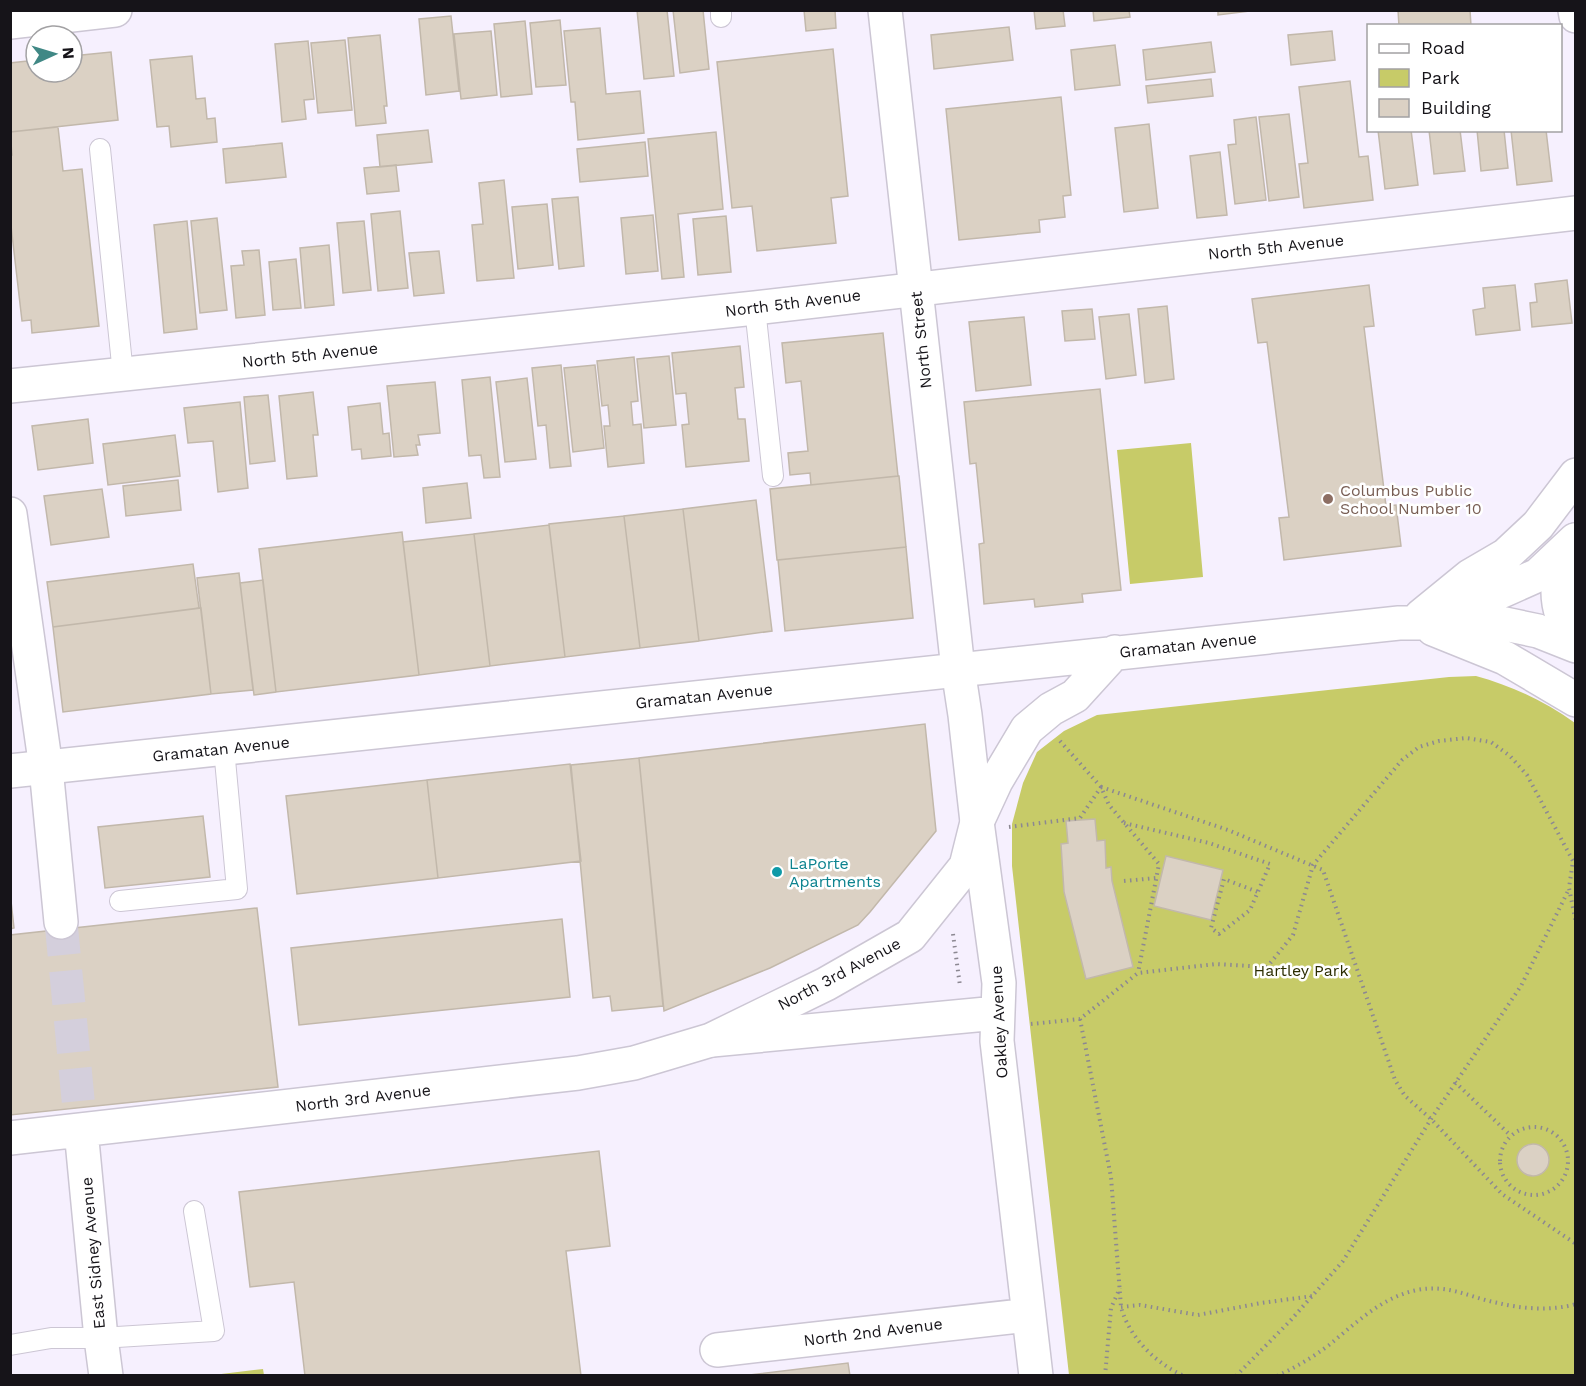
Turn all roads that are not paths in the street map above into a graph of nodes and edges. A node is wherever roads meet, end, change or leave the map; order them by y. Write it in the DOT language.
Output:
graph roads {
  1 [pos="115,10"];
  2 [pos="885,10"];
  3 [pos="1575,10"];
  4 [pos="1575,16"];
  5 [pos="10,22"];
  6 [pos="100,149"];
  7 [pos="1575,213"];
  8 [pos="916,288"];
  9 [pos="755,308"];
  10 [pos="123,374"];
  11 [pos="10,386"];
  12 [pos="1575,475"];
  13 [pos="773,476"];
  14 [pos="10,514"];
  15 [pos="1575,540"];
  16 [pos="1413,621"];
  17 [pos="1575,645"];
  18 [pos="1115,652"];
  19 [pos="958,669"];
  20 [pos="1575,700"];
  21 [pos="224,749"];
  22 [pos="46,768"];
  23 [pos="10,771"];
  24 [pos="991,825"];
  25 [pos="120,901"];
  26 [pos="61,922"];
  27 [pos="1012,1019"];
  28 [pos="711,1040"];
  29 [pos="81,1130"];
  30 [pos="10,1138"];
  31 [pos="194,1211"];
  32 [pos="1029,1315"];
  33 [pos="101,1338"];
  34 [pos="10,1345"];
  35 [pos="717,1350"];
  36 [pos="106,1376"];
  37 [pos="1036,1376"];
  1 -- 5 [label="street"];
  2 -- 8 [label="street, North Street"];
  3 -- 4 [label="street"];
  6 -- 10 [label="lane"];
  7 -- 8 [label="street, North 5th Avenue"];
  8 -- 9 [label="street, North 5th Avenue"];
  8 -- 19 [label="street, North Street"];
  9 -- 10 [label="street, North 5th Avenue"];
  9 -- 13 [label="lane"];
  10 -- 11 [label="street, North 5th Avenue"];
  12 -- 16 [label="street"];
  14 -- 22 [label="street"];
  15 -- 16 [label="street, Gramatan Avenue"];
  15 -- 17 [label="street"];
  16 -- 17 [label="street, Gramatan Avenue"];
  16 -- 18 [label="street, Gramatan Avenue"];
  16 -- 20 [label="street"];
  18 -- 19 [label="street, Gramatan Avenue"];
  18 -- 24 [label="street"];
  19 -- 21 [label="street, Gramatan Avenue"];
  19 -- 24 [label="street, Oakley Avenue"];
  21 -- 22 [label="street, Gramatan Avenue"];
  21 -- 25 [label="lane"];
  22 -- 23 [label="street, Gramatan Avenue"];
  22 -- 26 [label="street"];
  24 -- 27 [label="street, Oakley Avenue"];
  24 -- 28 [label="street, North 3rd Avenue"];
  27 -- 28 [label="street, North 3rd Avenue"];
  27 -- 32 [label="street, Oakley Avenue"];
  28 -- 29 [label="street, North 3rd Avenue"];
  29 -- 30 [label="street, North 3rd Avenue"];
  29 -- 33 [label="street, East Sidney Avenue"];
  31 -- 33 [label="lane"];
  32 -- 35 [label="street, North 2nd Avenue"];
  32 -- 37 [label="street, Oakley Avenue"];
  33 -- 34 [label="lane"];
  33 -- 36 [label="street, East Sidney Avenue"];
}
